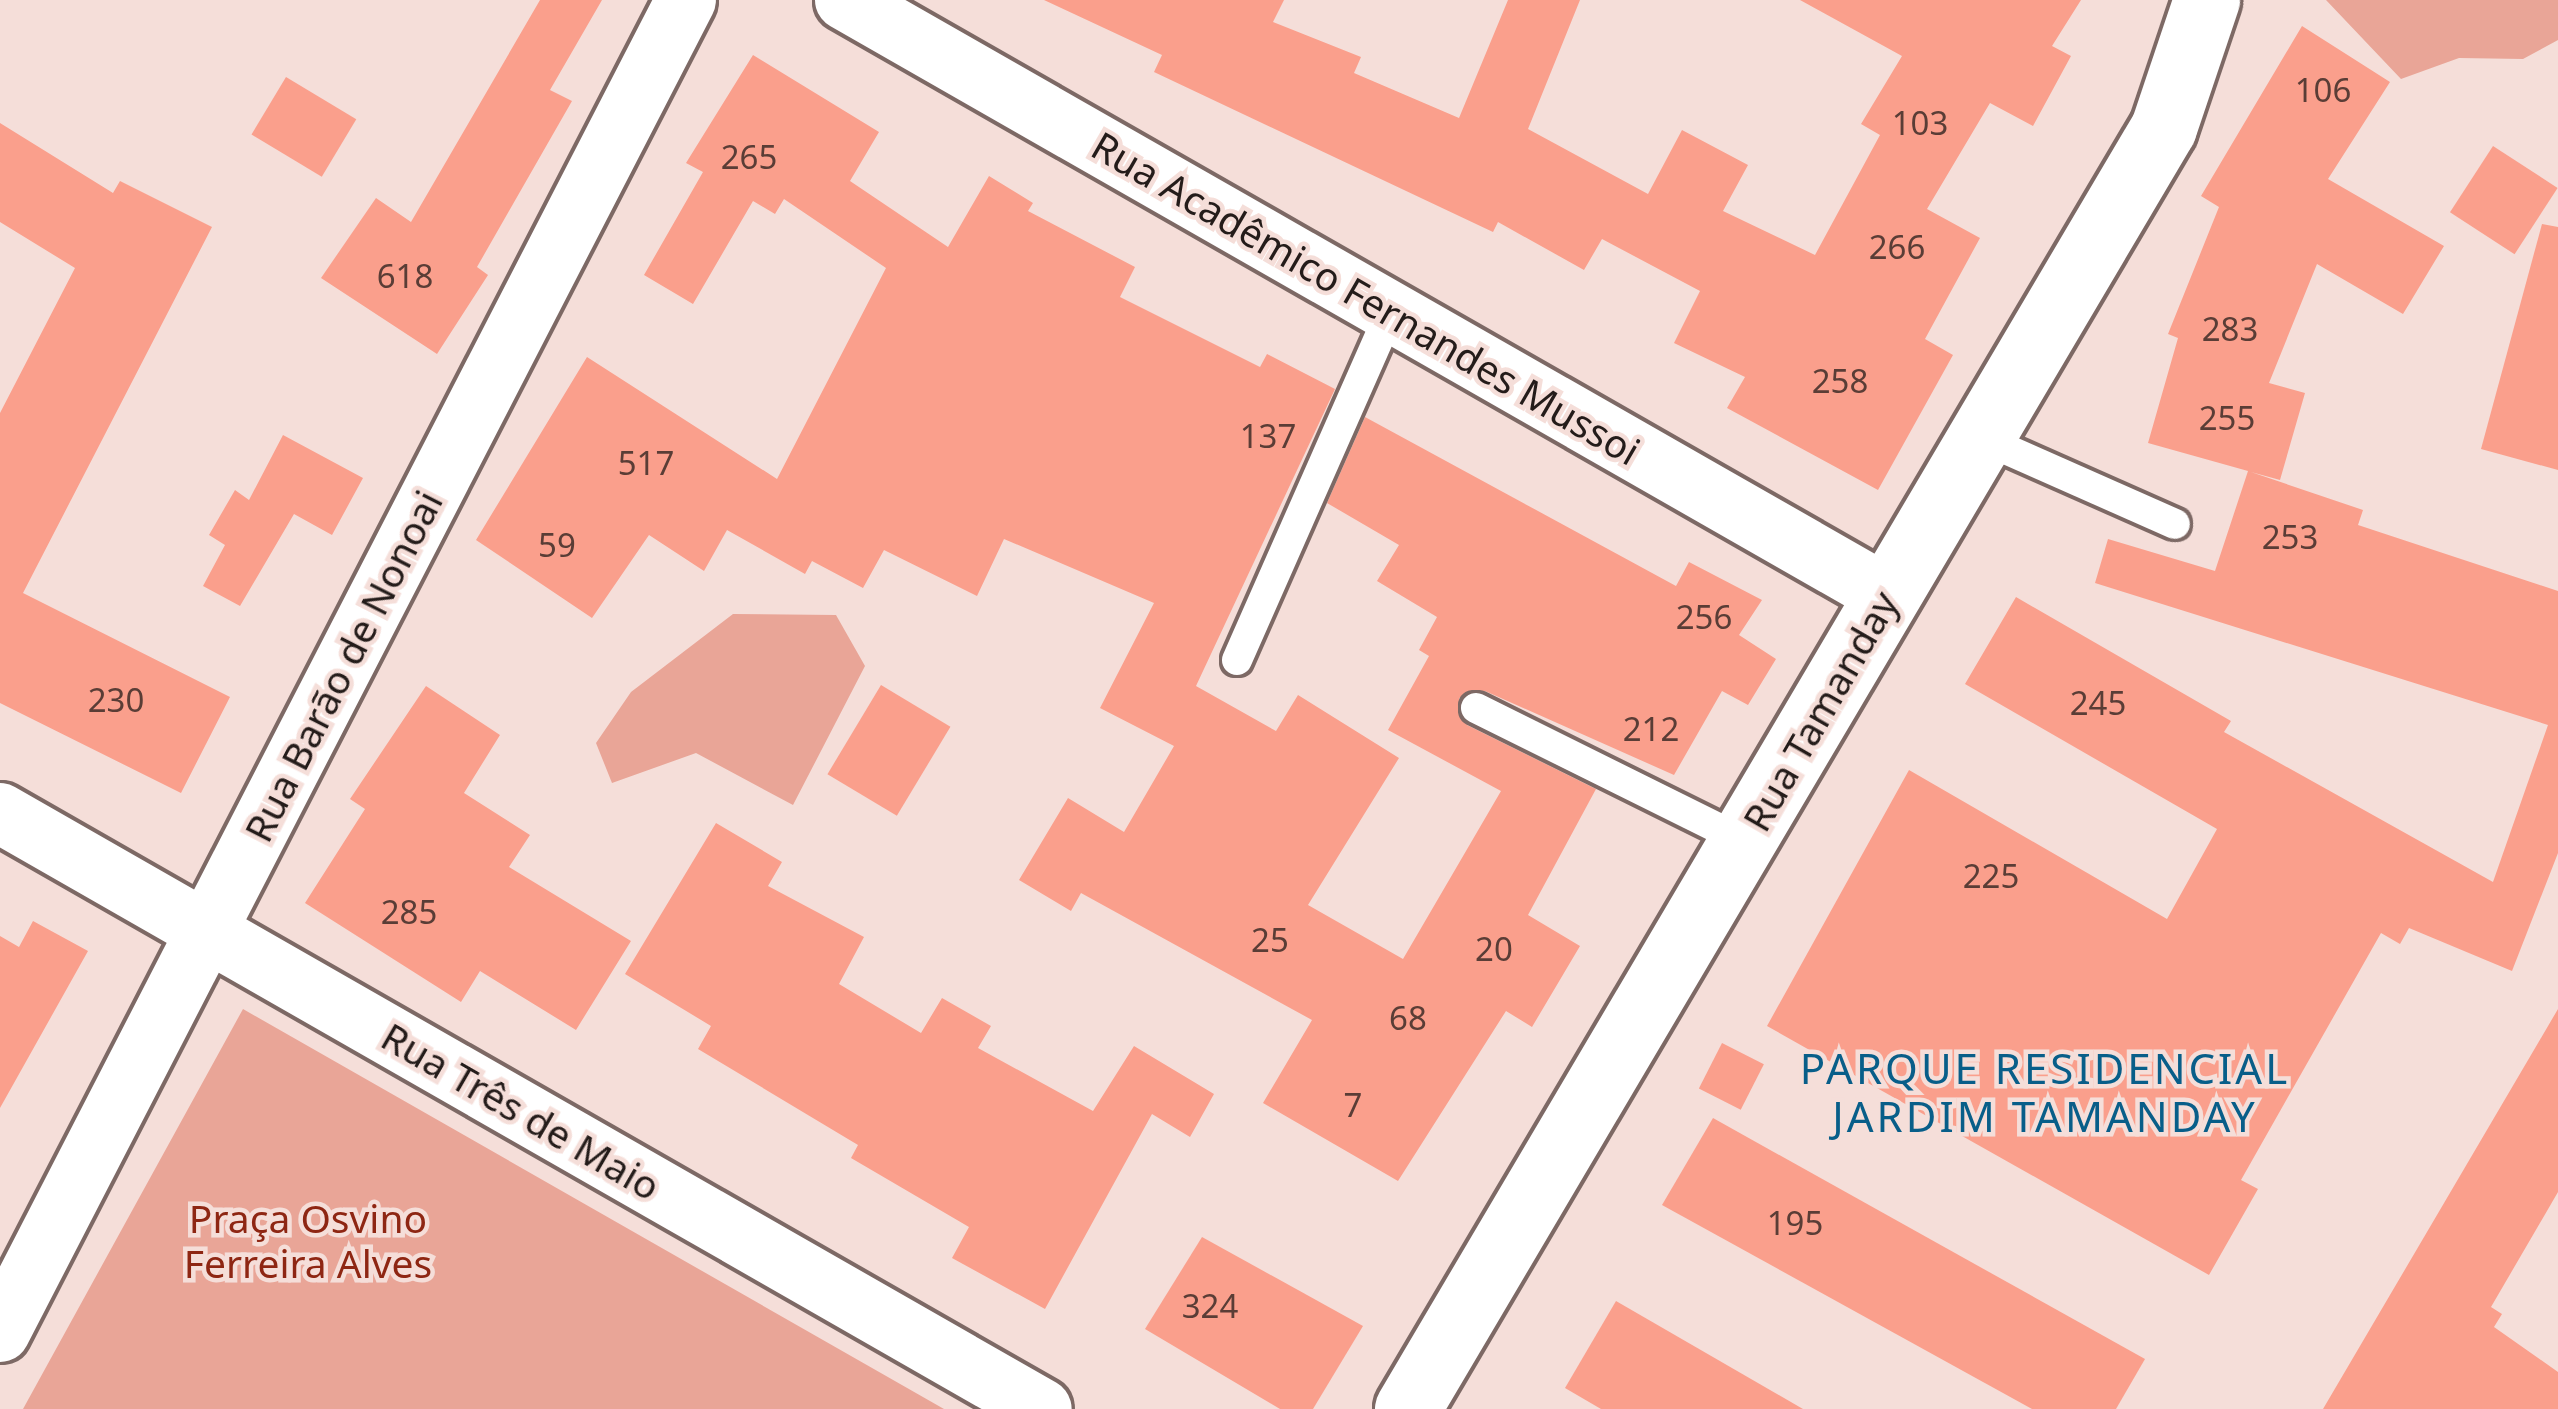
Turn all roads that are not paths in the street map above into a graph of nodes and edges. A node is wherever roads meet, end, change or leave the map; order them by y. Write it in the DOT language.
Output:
graph roads {
  1 [pos="686,0"];
  2 [pos="845,0"];
  3 [pos="2207,0"];
  4 [pos="1391,311"];
  5 [pos="1981,438"];
  6 [pos="2175,524"];
  7 [pos="1888,596"];
  8 [pos="1237,660"];
  9 [pos="1476,708"];
  10 [pos="0,813"];
  11 [pos="1744,841"];
  12 [pos="206,931"];
  13 [pos="0,1332"];
  14 [pos="1042,1409"];
  15 [pos="1408,1409"];
  1 -- 12 [label="street, Rua Barão de Nonoai"];
  2 -- 4 [label="street, Rua Acadêmico Fernandes Mussoi"];
  3 -- 5 [label="street, Rua Tamanday"];
  4 -- 7 [label="street, Rua Acadêmico Fernandes Mussoi"];
  4 -- 8 [label="lane"];
  5 -- 6 [label="lane"];
  5 -- 7 [label="street, Rua Tamanday"];
  7 -- 11 [label="street, Rua Tamanday"];
  9 -- 11 [label="lane"];
  10 -- 12 [label="street, Rua Três de Maio"];
  11 -- 15 [label="street, Rua Tamanday"];
  12 -- 13 [label="street, Rua Barão de Nonoai"];
  12 -- 14 [label="street, Rua Três de Maio"];
}
